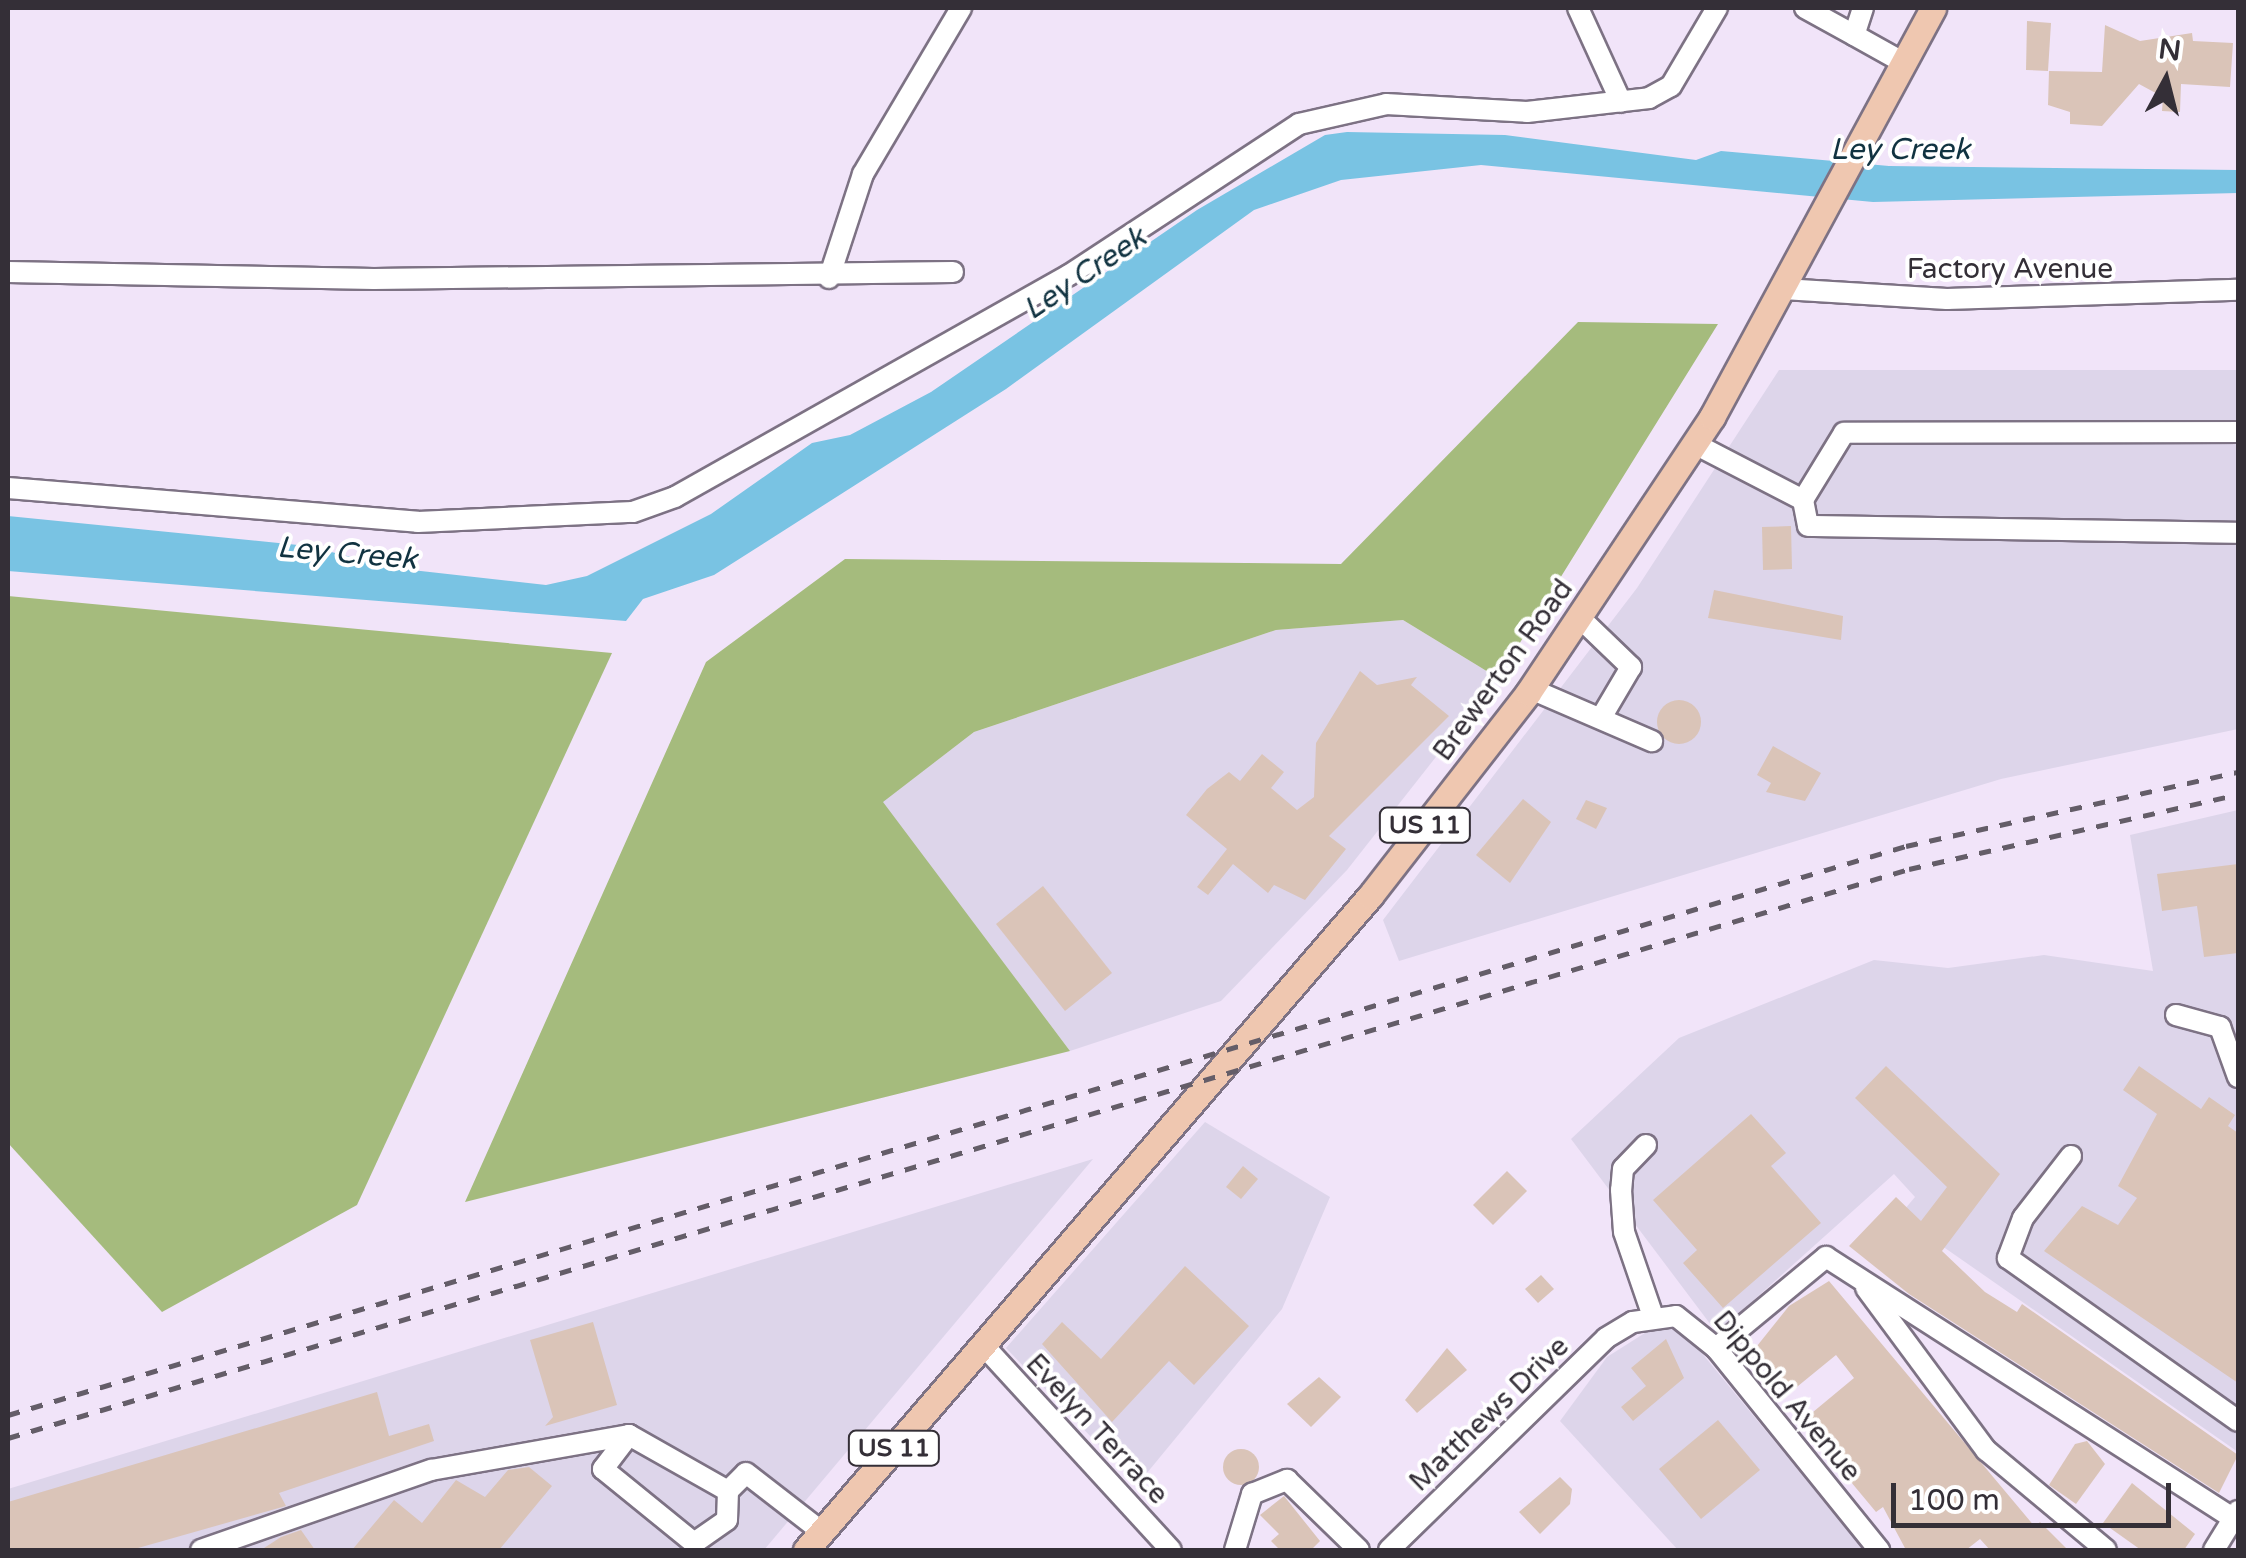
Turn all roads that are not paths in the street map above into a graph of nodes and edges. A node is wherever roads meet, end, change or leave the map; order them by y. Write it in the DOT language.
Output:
graph roads {
  1 [pos="962,8"];
  2 [pos="1578,8"];
  3 [pos="1717,8"];
  4 [pos="1805,8"];
  5 [pos="1863,8"];
  6 [pos="1933,8"];
  7 [pos="1854,35"];
  8 [pos="1904,63"];
  9 [pos="1620,102"];
  10 [pos="8,272"];
  11 [pos="953,272"];
  12 [pos="828,278"];
  13 [pos="1783,290"];
  14 [pos="2238,290"];
  15 [pos="2238,432"];
  16 [pos="1694,444"];
  17 [pos="8,488"];
  18 [pos="1803,500"];
  19 [pos="2238,533"];
  20 [pos="1580,618"];
  21 [pos="1531,689"];
  22 [pos="1602,716"];
  23 [pos="1652,741"];
  24 [pos="2238,1014"];
  25 [pos="2176,1016"];
  26 [pos="2220,1027"];
  27 [pos="2238,1077"];
  28 [pos="1646,1145"];
  29 [pos="2071,1156"];
  30 [pos="1857,1277"];
  31 [pos="1643,1319"];
  32 [pos="983,1346"];
  33 [pos="1716,1348"];
  34 [pos="2238,1421"];
  35 [pos="629,1435"];
  36 [pos="728,1491"];
  37 [pos="2236,1515"];
  38 [pos="814,1541"];
  39 [pos="201,1550"];
  40 [pos="1171,1550"];
  41 [pos="1235,1550"];
  42 [pos="1359,1550"];
  43 [pos="1389,1550"];
  44 [pos="1879,1550"];
  45 [pos="2106,1550"];
  46 [pos="2214,1550"];
  1 -- 12 [label="street"];
  2 -- 9 [label="street"];
  3 -- 9 [label="street"];
  4 -- 7 [label="street"];
  5 -- 7 [label="street"];
  6 -- 8 [label="main road, Brewerton Road / US 11"];
  7 -- 8 [label="street"];
  8 -- 13 [label="main road, Brewerton Road / US 11"];
  9 -- 17 [label="street"];
  10 -- 12 [label="street"];
  11 -- 12 [label="street"];
  13 -- 14 [label="street, Factory Avenue"];
  13 -- 16 [label="main road, Brewerton Road / US 11"];
  15 -- 18 [label="street"];
  16 -- 18 [label="street"];
  16 -- 20 [label="main road, Brewerton Road / US 11"];
  18 -- 19 [label="street"];
  20 -- 21 [label="main road, Brewerton Road / US 11"];
  20 -- 22 [label="street"];
  21 -- 22 [label="street"];
  21 -- 32 [label="main road, Brewerton Road / US 11"];
  22 -- 23 [label="street"];
  24 -- 26 [label="street"];
  25 -- 26 [label="street"];
  26 -- 27 [label="street"];
  28 -- 31 [label="street"];
  29 -- 34 [label="street"];
  30 -- 33 [label="street"];
  30 -- 37 [label="street"];
  30 -- 45 [label="street"];
  31 -- 33 [label="street, Dippold Avenue"];
  31 -- 43 [label="street, Matthews Drive"];
  32 -- 38 [label="main road, US 11"];
  32 -- 40 [label="street, Evelyn Terrace"];
  33 -- 44 [label="street, Dippold Avenue"];
  35 -- 36 [label="street"];
  35 -- 36 [label="street"];
  35 -- 39 [label="street"];
  36 -- 38 [label="street"];
  37 -- 46 [label="street"];
  41 -- 42 [label="street"];
}
